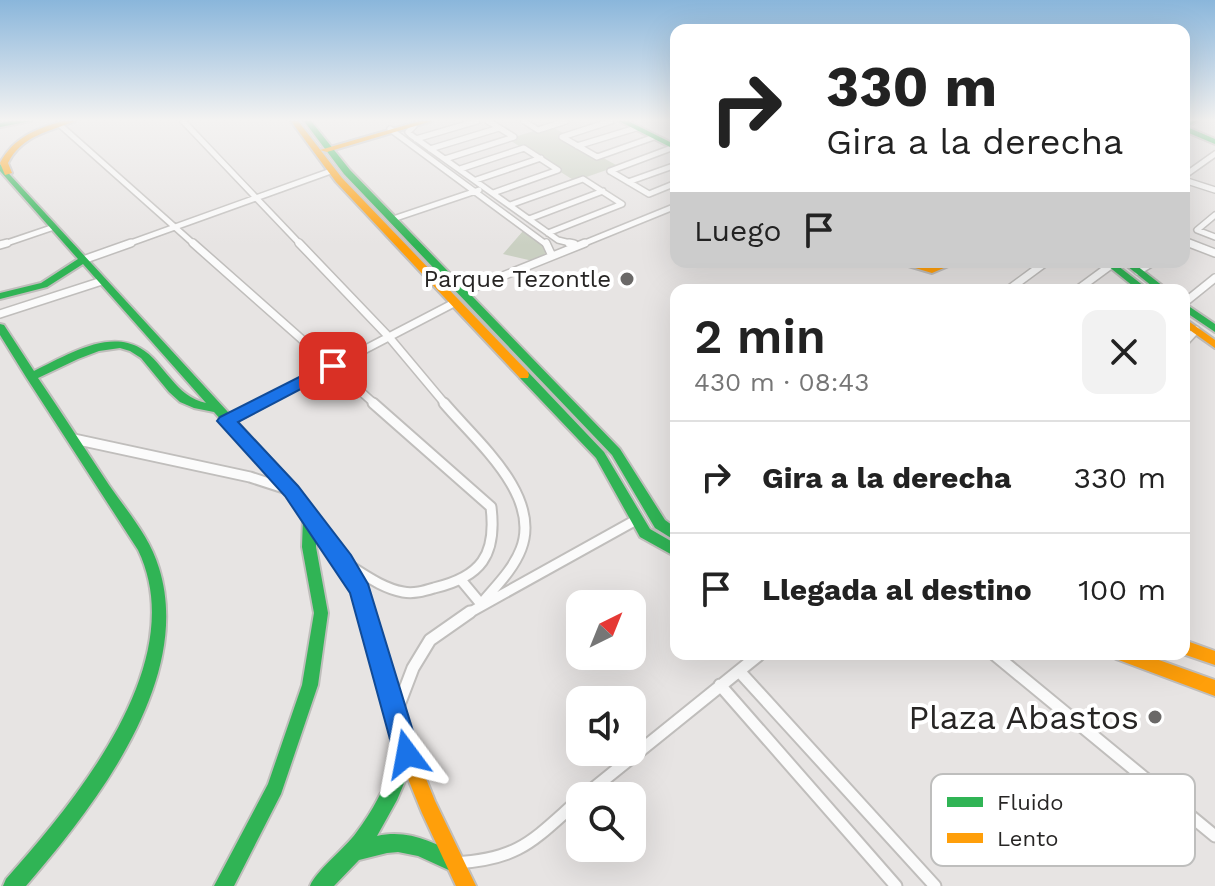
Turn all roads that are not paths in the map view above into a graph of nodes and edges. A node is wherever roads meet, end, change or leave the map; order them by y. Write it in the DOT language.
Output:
graph roads {
  1 [pos="103,162"];
  2 [pos="222,162"];
  3 [pos="328,162"];
  4 [pos="335,162"];
  5 [pos="436,162"];
  6 [pos="450,162"];
  7 [pos="480,162"];
  8 [pos="528,162"];
  9 [pos="548,162"];
  10 [pos="633,162"];
  11 [pos="670,167"];
  12 [pos="4,169"];
  13 [pos="460,169"];
  14 [pos="331,171"];
  15 [pos="476,180"];
  16 [pos="1190,180"];
  17 [pos="628,182"];
  18 [pos="670,185"];
  19 [pos="486,187"];
  20 [pos="1215,190"];
  21 [pos="475,191"];
  22 [pos="603,191"];
  23 [pos="493,193"];
  24 [pos="255,198"];
  25 [pos="510,205"];
  26 [pos="670,208"];
  27 [pos="1215,215"];
  28 [pos="393,219"];
  29 [pos="529,219"];
  30 [pos="54,227"];
  31 [pos="175,227"];
  32 [pos="548,233"];
  33 [pos="1215,237"];
  34 [pos="582,243"];
  35 [pos="1190,243"];
  36 [pos="0,245"];
  37 [pos="1215,253"];
  38 [pos="552,256"];
  39 [pos="83,260"];
  40 [pos="1038,268"];
  41 [pos="1103,268"];
  42 [pos="1115,268"];
  43 [pos="1134,268"];
  44 [pos="1143,268"];
  45 [pos="1138,271"];
  46 [pos="1215,278"];
  47 [pos="102,281"];
  48 [pos="1016,284"];
  49 [pos="1084,284"];
  50 [pos="1136,284"];
  51 [pos="1155,284"];
  52 [pos="463,292"];
  53 [pos="0,296"];
  54 [pos="1190,299"];
  55 [pos="454,303"];
  56 [pos="1190,309"];
  57 [pos="0,314"];
  58 [pos="1190,326"];
  59 [pos="0,327"];
  60 [pos="1215,329"];
  61 [pos="1196,330"];
  62 [pos="1190,336"];
  63 [pos="389,337"];
  64 [pos="1215,345"];
  65 [pos="333,366"];
  66 [pos="31,377"];
  67 [pos="215,408"];
  68 [pos="226,421"];
  69 [pos="74,439"];
  70 [pos="292,491"];
  71 [pos="310,517"];
  72 [pos="636,520"];
  73 [pos="670,531"];
  74 [pos="670,548"];
  75 [pos="343,562"];
  76 [pos="461,580"];
  77 [pos="481,604"];
  78 [pos="1190,649"];
  79 [pos="1215,658"];
  80 [pos="753,660"];
  81 [pos="1001,660"];
  82 [pos="1138,660"];
  83 [pos="739,671"];
  84 [pos="720,685"];
  85 [pos="1215,688"];
  86 [pos="397,710"];
  87 [pos="407,754"];
  88 [pos="1140,774"];
  89 [pos="602,782"];
  90 [pos="566,813"];
  91 [pos="1195,820"];
  92 [pos="1215,836"];
  93 [pos="360,851"];
  94 [pos="454,863"];
  95 [pos="13,886"];
  96 [pos="224,886"];
  97 [pos="320,886"];
  98 [pos="466,886"];
  99 [pos="896,886"];
  100 [pos="935,886"];
  1 -- 31 [label="street"];
  2 -- 24 [label="street"];
  3 -- 14 [label="main road"];
  4 -- 28 [label="main road"];
  5 -- 21 [label="street"];
  6 -- 13 [label="street"];
  7 -- 13 [label="street"];
  8 -- 15 [label="street"];
  9 -- 23 [label="street"];
  10 -- 17 [label="street"];
  11 -- 17 [label="street"];
  12 -- 30 [label="main road"];
  13 -- 15 [label="street"];
  14 -- 24 [label="street"];
  14 -- 55 [label="main road"];
  15 -- 19 [label="street"];
  16 -- 20 [label="street"];
  17 -- 18 [label="street"];
  19 -- 21 [label="street"];
  19 -- 23 [label="street"];
  21 -- 28 [label="street"];
  21 -- 38 [label="street"];
  22 -- 25 [label="street"];
  22 -- 29 [label="street"];
  22 -- 32 [label="street"];
  23 -- 25 [label="street"];
  24 -- 31 [label="street"];
  24 -- 63 [label="street"];
  25 -- 29 [label="street"];
  26 -- 34 [label="street"];
  27 -- 33 [label="street"];
  28 -- 52 [label="main road"];
  29 -- 32 [label="street"];
  30 -- 36 [label="street"];
  30 -- 39 [label="main road"];
  31 -- 39 [label="street"];
  31 -- 65 [label="street"];
  32 -- 34 [label="street"];
  34 -- 38 [label="street"];
  35 -- 37 [label="street"];
  38 -- 52 [label="street"];
  39 -- 47 [label="main road"];
  39 -- 53 [label="main road"];
  40 -- 48 [label="street"];
  41 -- 49 [label="street"];
  42 -- 50 [label="main road"];
  43 -- 45 [label="main road"];
  44 -- 45 [label="street"];
  45 -- 51 [label="main road"];
  46 -- 54 [label="street"];
  47 -- 57 [label="street"];
  47 -- 67 [label="main road"];
  52 -- 73 [label="main road"];
  55 -- 63 [label="street"];
  55 -- 72 [label="main road"];
  56 -- 60 [label="main road"];
  58 -- 61 [label="main road"];
  59 -- 66 [label="main road"];
  61 -- 62 [label="street"];
  61 -- 64 [label="main road"];
  63 -- 65 [label="street"];
  63 -- 77 [label="street"];
  65 -- 68 [label="street"];
  65 -- 76 [label="street"];
  66 -- 67 [label="main road"];
  66 -- 69 [label="main road"];
  67 -- 68 [label="main road"];
  68 -- 70 [label="main road"];
  69 -- 70 [label="street"];
  69 -- 95 [label="main road"];
  70 -- 71 [label="main road"];
  71 -- 75 [label="main road"];
  71 -- 96 [label="main road"];
  72 -- 74 [label="main road"];
  72 -- 77 [label="street"];
  75 -- 76 [label="street"];
  75 -- 86 [label="main road"];
  76 -- 77 [label="street"];
  77 -- 86 [label="street"];
  78 -- 79 [label="main road"];
  80 -- 83 [label="street"];
  81 -- 88 [label="street"];
  82 -- 85 [label="main road"];
  83 -- 84 [label="street"];
  83 -- 100 [label="street"];
  84 -- 89 [label="street"];
  84 -- 99 [label="street"];
  86 -- 87 [label="main road"];
  87 -- 93 [label="main road"];
  87 -- 94 [label="main road"];
  90 -- 94 [label="street"];
  91 -- 92 [label="street"];
  93 -- 94 [label="main road"];
  93 -- 97 [label="main road"];
  94 -- 98 [label="main road"];
}
